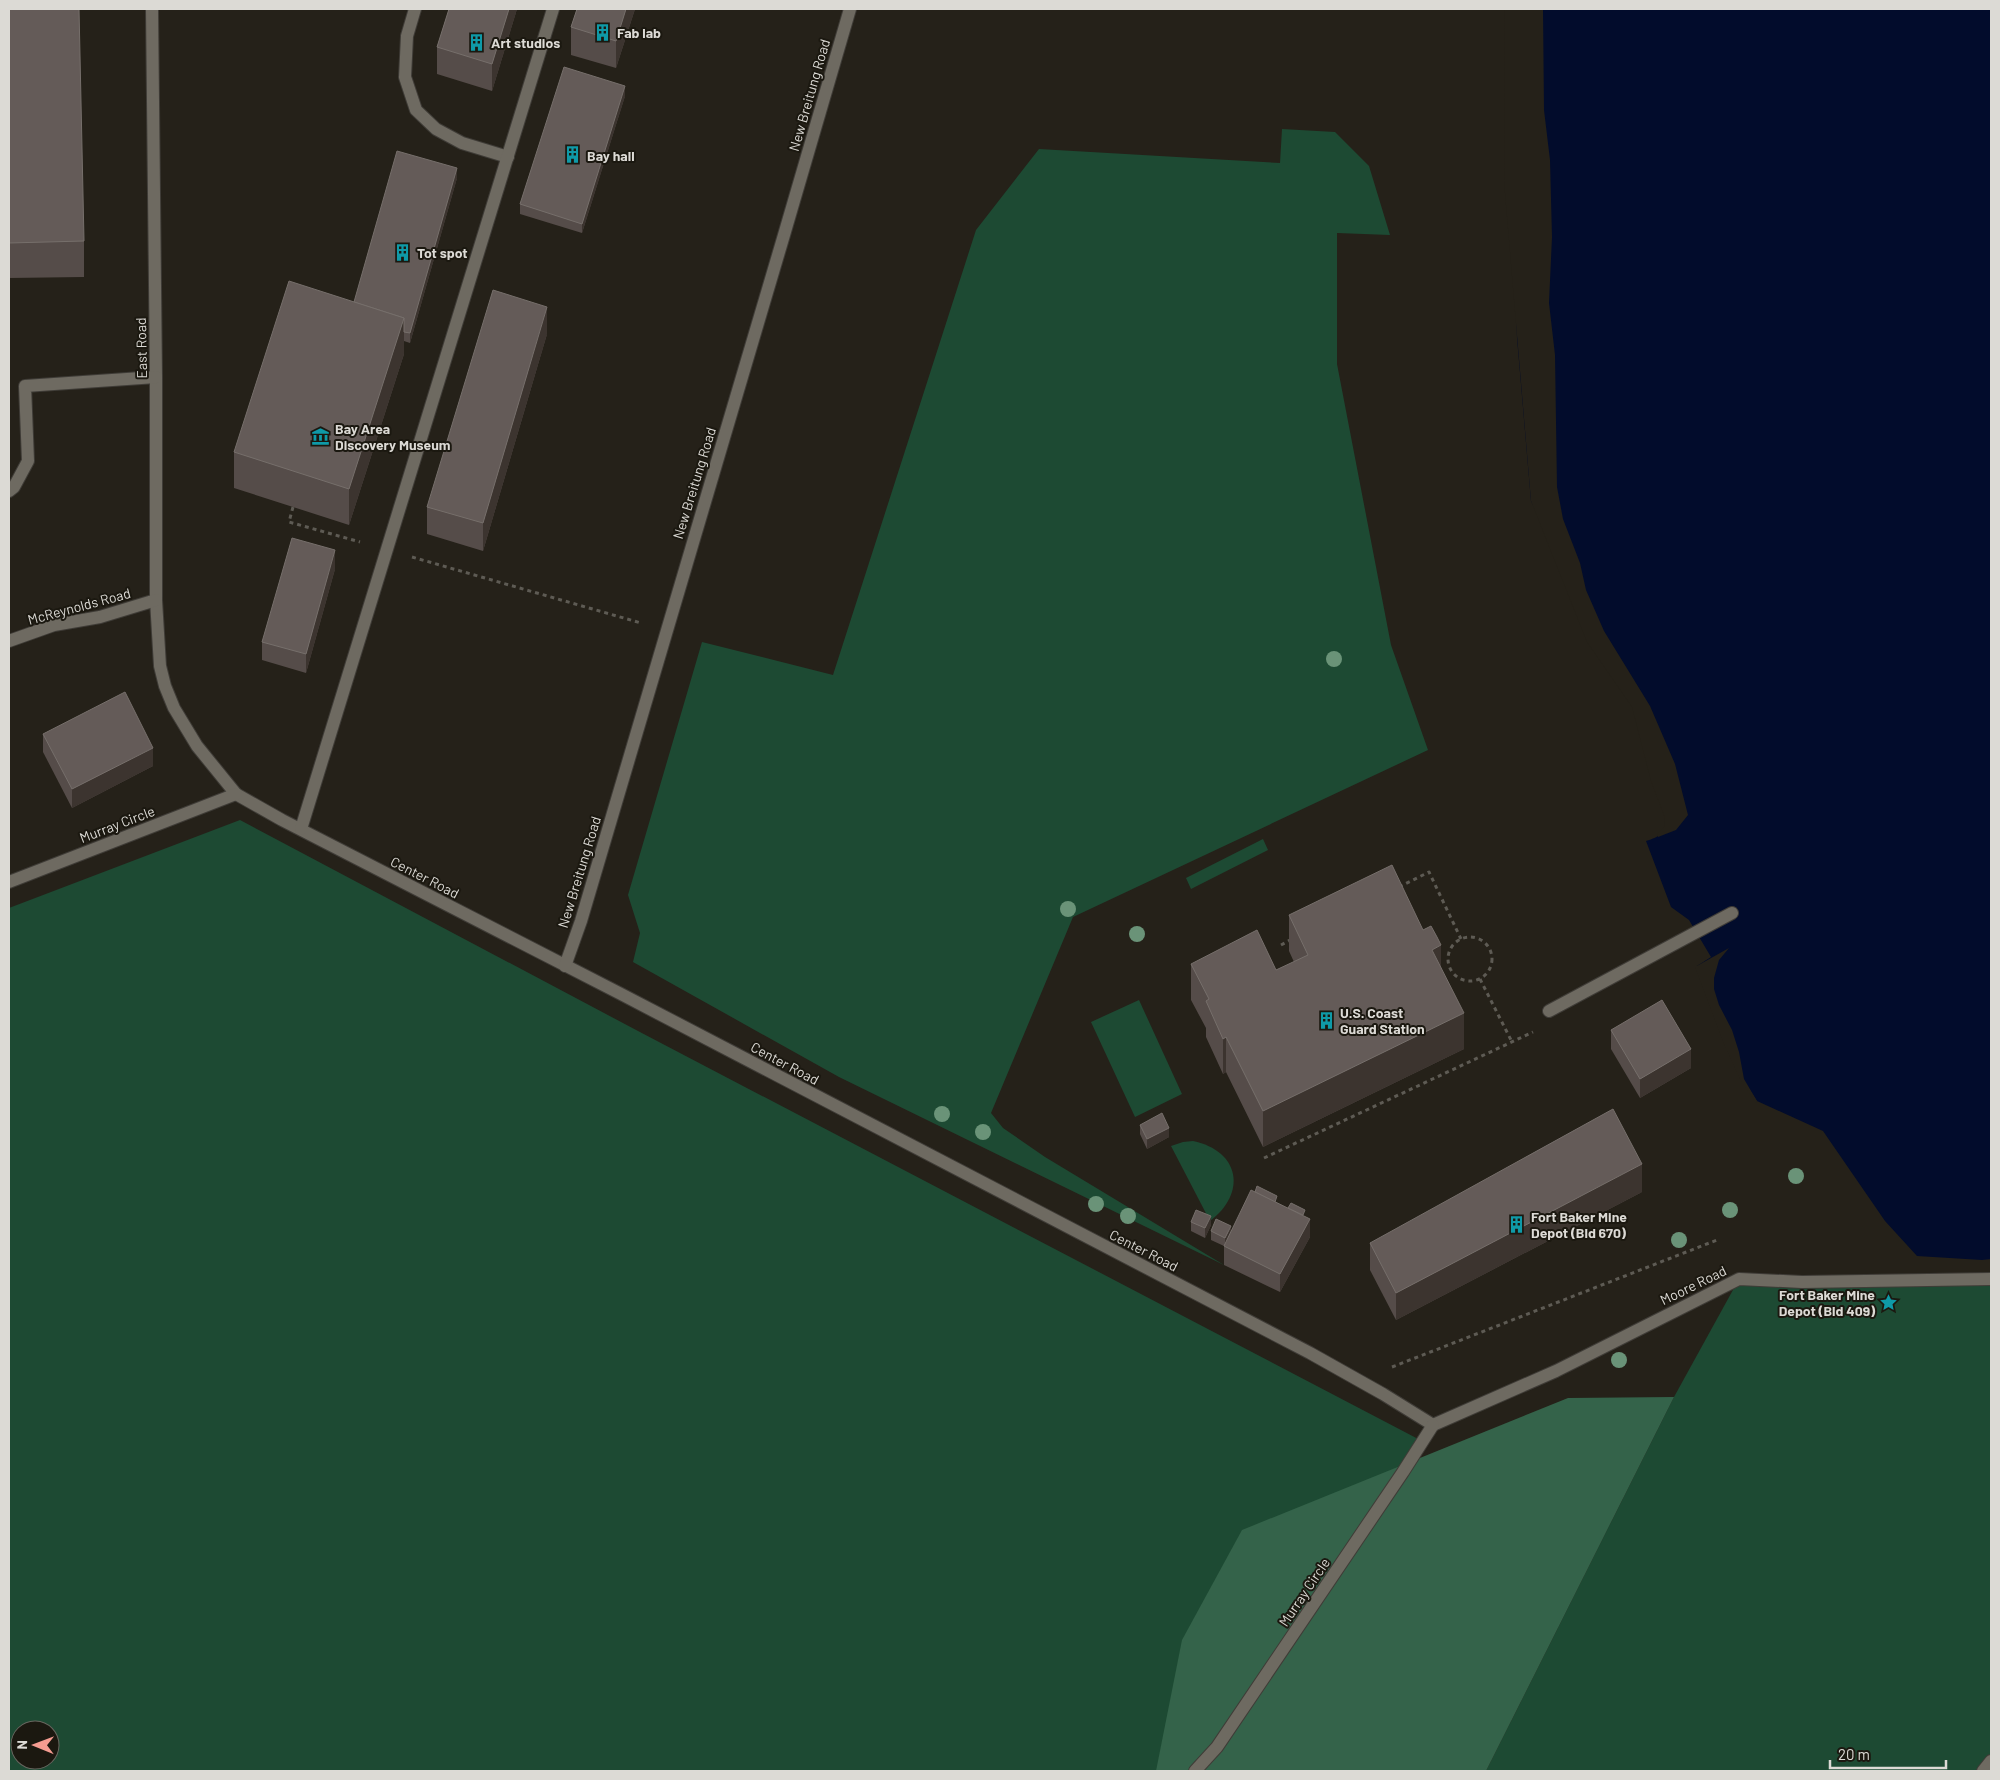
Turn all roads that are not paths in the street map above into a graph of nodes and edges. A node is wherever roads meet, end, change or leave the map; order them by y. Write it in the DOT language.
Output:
graph roads {
  1 [pos="152,9"];
  2 [pos="415,9"];
  3 [pos="554,9"];
  4 [pos="850,9"];
  5 [pos="508,157"];
  6 [pos="156,378"];
  7 [pos="9,491"];
  8 [pos="156,600"];
  9 [pos="9,641"];
  10 [pos="164,686"];
  11 [pos="236,794"];
  12 [pos="301,830"];
  13 [pos="9,882"];
  14 [pos="1732,913"];
  15 [pos="565,966"];
  16 [pos="1549,1011"];
  17 [pos="1991,1280"];
  18 [pos="1433,1425"];
  19 [pos="1991,1761"];
  20 [pos="1195,1771"];
  21 [pos="1983,1771"];
  1 -- 6 [label="street, East Road"];
  2 -- 5 [label="street"];
  3 -- 5 [label="street"];
  4 -- 15 [label="street, New Breitung Road"];
  5 -- 12 [label="street"];
  6 -- 7 [label="street"];
  6 -- 8 [label="street, East Road"];
  8 -- 9 [label="street, McReynolds Road"];
  8 -- 10 [label="street, East Road"];
  10 -- 11 [label="street, Center Road"];
  11 -- 12 [label="street, Center Road"];
  11 -- 13 [label="street, Murray Circle"];
  12 -- 15 [label="street, Center Road"];
  14 -- 16 [label="street"];
  15 -- 18 [label="street, Center Road"];
  17 -- 18 [label="street, Moore Road"];
  18 -- 20 [label="street, Murray Circle"];
  19 -- 21 [label="street"];
}
